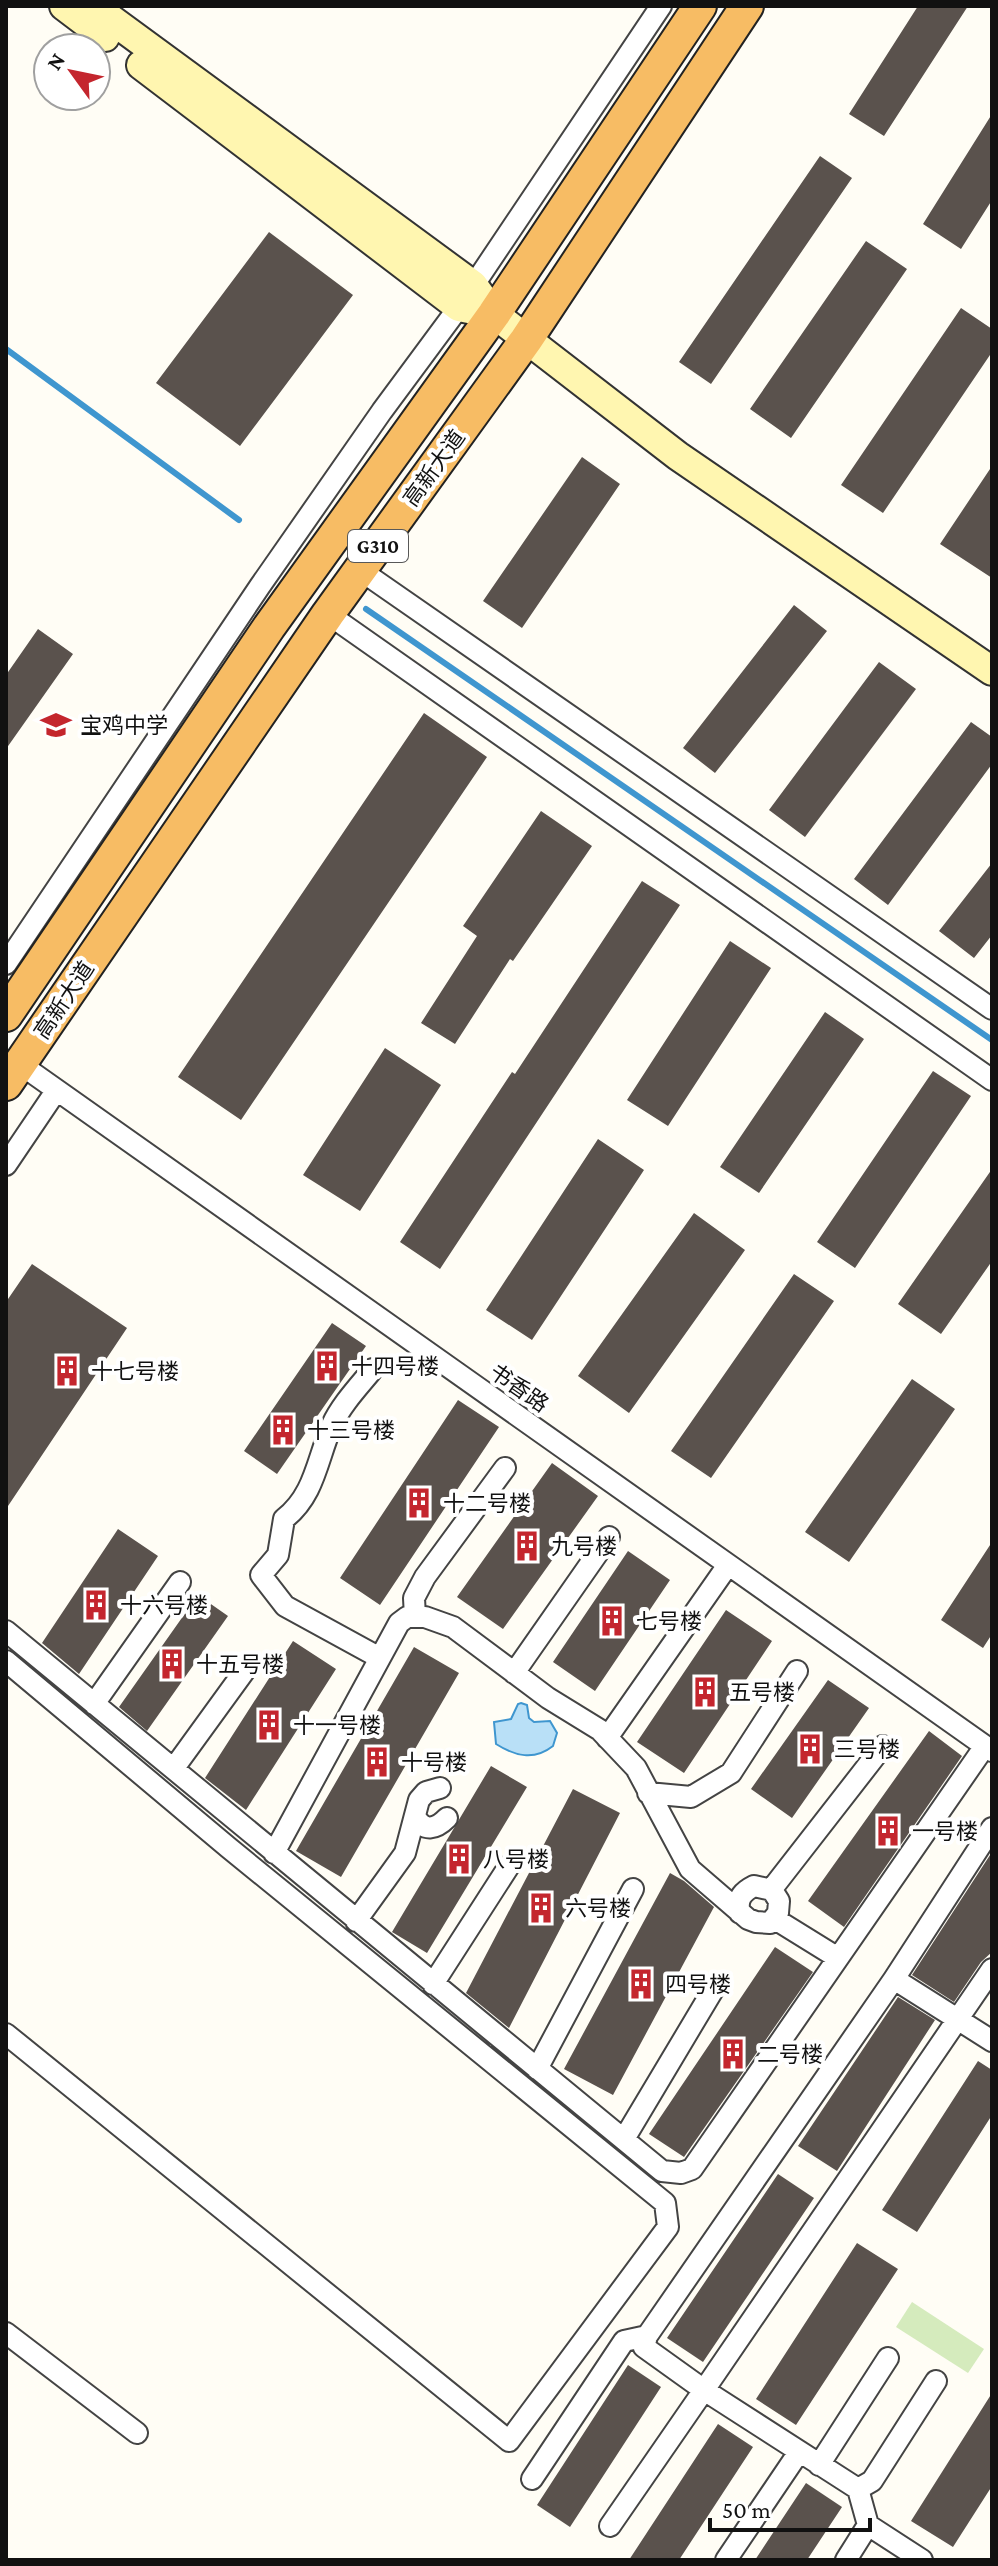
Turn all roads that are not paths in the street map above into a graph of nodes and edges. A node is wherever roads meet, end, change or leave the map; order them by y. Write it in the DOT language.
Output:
graph roads {
  1 [pos="64,6"];
  2 [pos="93,6"];
  3 [pos="661,6"];
  4 [pos="700,6"];
  5 [pos="747,6"];
  6 [pos="466,296"];
  7 [pos="494,314"];
  8 [pos="526,340"];
  9 [pos="360,570"];
  10 [pos="328,614"];
  11 [pos="992,671"];
  12 [pos="6,964"];
  13 [pos="992,1009"];
  14 [pos="6,1015"];
  15 [pos="13,1074"];
  16 [pos="992,1080"];
  17 [pos="56,1091"];
  18 [pos="6,1165"];
  19 [pos="373,1369"];
  20 [pos="505,1468"];
  21 [pos="609,1537"];
  22 [pos="728,1565"];
  23 [pos="180,1582"];
  24 [pos="415,1617"];
  25 [pos="6,1631"];
  26 [pos="380,1658"];
  27 [pos="6,1661"];
  28 [pos="248,1666"];
  29 [pos="797,1671"];
  30 [pos="514,1673"];
  31 [pos="94,1704"];
  32 [pos="607,1738"];
  33 [pos="883,1746"];
  34 [pos="988,1748"];
  35 [pos="174,1768"];
  36 [pos="440,1788"];
  37 [pos="648,1793"];
  38 [pos="415,1816"];
  39 [pos="447,1818"];
  40 [pos="992,1828"];
  41 [pos="274,1853"];
  42 [pos="509,1866"];
  43 [pos="633,1889"];
  44 [pos="771,1890"];
  45 [pos="740,1913"];
  46 [pos="775,1919"];
  47 [pos="356,1921"];
  48 [pos="838,1958"];
  49 [pos="992,1969"];
  50 [pos="894,1979"];
  51 [pos="433,1984"];
  52 [pos="716,1985"];
  53 [pos="958,2020"];
  54 [pos="6,2034"];
  55 [pos="991,2039"];
  56 [pos="537,2069"];
  57 [pos="624,2139"];
  58 [pos="6,2333"];
  59 [pos="647,2336"];
  60 [pos="888,2358"];
  61 [pos="936,2381"];
  62 [pos="704,2390"];
  63 [pos="137,2433"];
  64 [pos="799,2452"];
  65 [pos="819,2465"];
  66 [pos="532,2479"];
  67 [pos="858,2489"];
  68 [pos="868,2525"];
  69 [pos="610,2526"];
  70 [pos="726,2560"];
  71 [pos="846,2560"];
  72 [pos="922,2560"];
  1 -- 6 [label="main road"];
  2 -- 6 [label="main road"];
  3 -- 6 [label="street"];
  4 -- 7 [label="highway, 高新大道 / G310"];
  5 -- 8 [label="highway, 高新大道 / G310"];
  6 -- 7 [label="main road"];
  6 -- 12 [label="street"];
  7 -- 8 [label="main road"];
  7 -- 14 [label="highway, 高新大道 / G310"];
  8 -- 9 [label="highway, 高新大道 / G310"];
  8 -- 11 [label="main road"];
  9 -- 10 [label="highway, 高新大道 / G310"];
  9 -- 13 [label="street"];
  10 -- 15 [label="highway, 高新大道 / G310"];
  10 -- 16 [label="street"];
  15 -- 17 [label="street, 书香路"];
  17 -- 18 [label="street"];
  17 -- 22 [label="street, 书香路"];
  19 -- 26 [label="street"];
  20 -- 24 [label="street"];
  21 -- 30 [label="street"];
  22 -- 32 [label="street"];
  22 -- 34 [label="street, 书香路"];
  23 -- 31 [label="street"];
  24 -- 26 [label="street"];
  24 -- 30 [label="street"];
  25 -- 31 [label="street"];
  26 -- 41 [label="street"];
  27 -- 54 [label="street"];
  28 -- 35 [label="street"];
  29 -- 37 [label="street"];
  30 -- 32 [label="street"];
  31 -- 35 [label="street"];
  32 -- 37 [label="street"];
  33 -- 44 [label="street"];
  34 -- 48 [label="street"];
  35 -- 41 [label="street"];
  36 -- 38 [label="street"];
  37 -- 45 [label="street"];
  38 -- 39 [label="street"];
  38 -- 47 [label="street"];
  40 -- 50 [label="street"];
  41 -- 47 [label="street"];
  42 -- 51 [label="street"];
  43 -- 56 [label="street"];
  44 -- 45 [label="street"];
  44 -- 46 [label="street"];
  45 -- 46 [label="street"];
  46 -- 48 [label="street"];
  47 -- 51 [label="street"];
  48 -- 57 [label="street"];
  49 -- 53 [label="street"];
  50 -- 53 [label="street"];
  50 -- 59 [label="street"];
  51 -- 56 [label="street"];
  52 -- 57 [label="street"];
  53 -- 55 [label="street"];
  53 -- 62 [label="street"];
  56 -- 57 [label="street"];
  58 -- 63 [label="street"];
  59 -- 62 [label="street"];
  59 -- 66 [label="street"];
  60 -- 65 [label="street"];
  61 -- 67 [label="street"];
  62 -- 64 [label="street"];
  62 -- 69 [label="street"];
  64 -- 65 [label="street"];
  64 -- 70 [label="street"];
  65 -- 67 [label="street"];
  67 -- 68 [label="street"];
  68 -- 71 [label="street"];
  68 -- 72 [label="street"];
}
